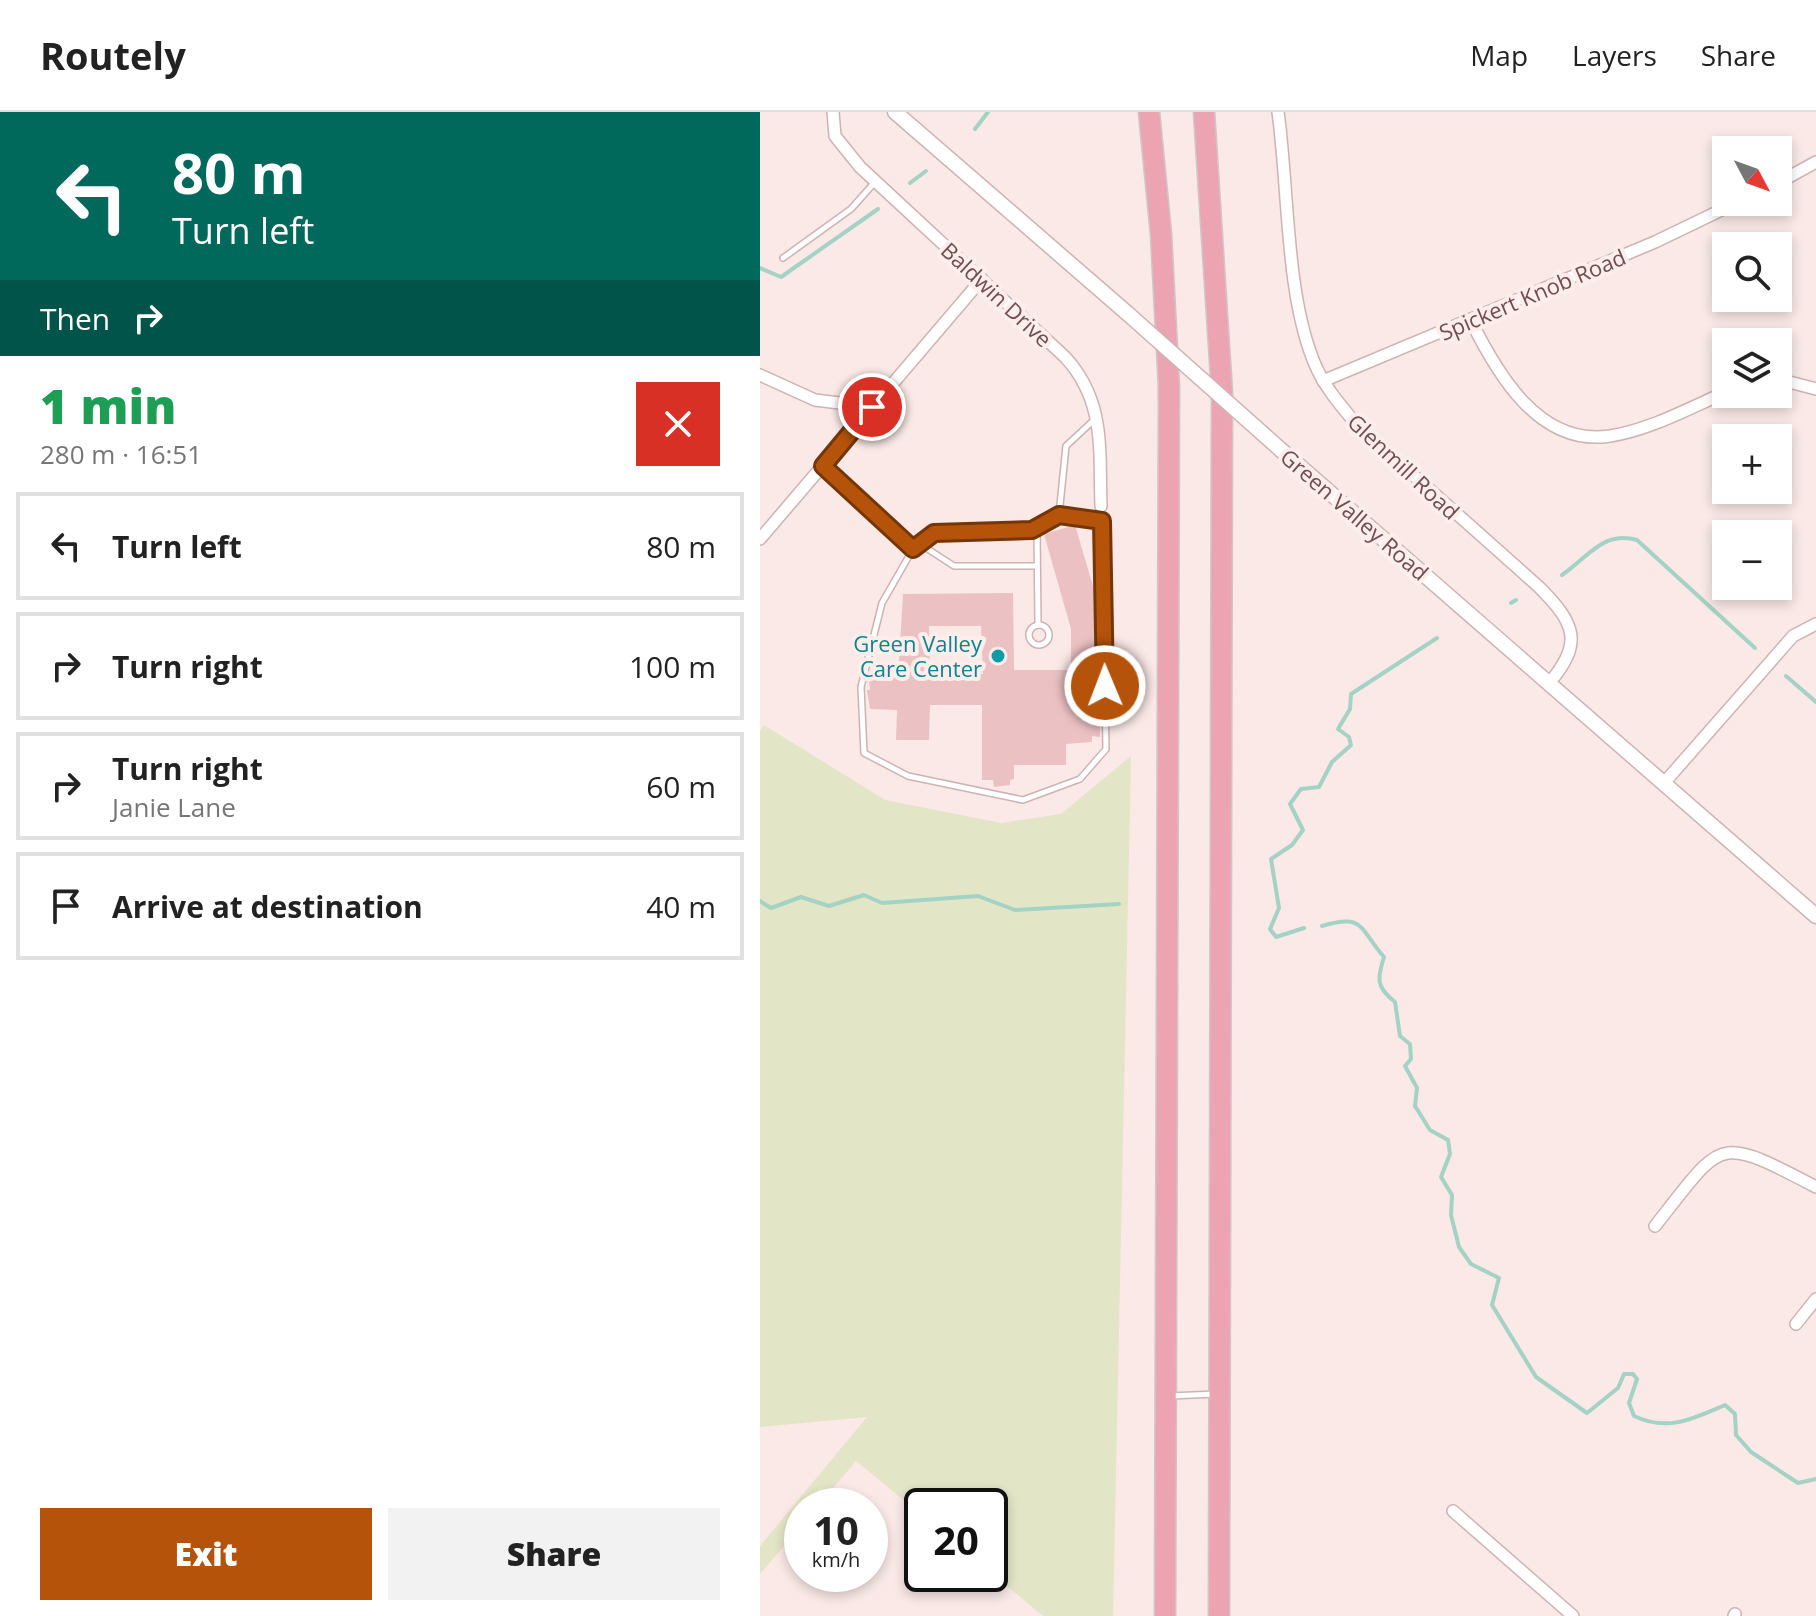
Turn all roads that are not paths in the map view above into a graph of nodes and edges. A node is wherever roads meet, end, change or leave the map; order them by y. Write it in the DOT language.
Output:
graph roads {
  1 [pos="833,112"];
  2 [pos="895,112"];
  3 [pos="1149,112"];
  4 [pos="1204,112"];
  5 [pos="1278,112"];
  6 [pos="1816,162"];
  7 [pos="1792,175"];
  8 [pos="875,181"];
  9 [pos="1712,215"];
  10 [pos="783,258"];
  11 [pos="982,279"];
  12 [pos="1471,321"];
  13 [pos="760,375"];
  14 [pos="1323,381"];
  15 [pos="1792,383"];
  16 [pos="1816,389"];
  17 [pos="1712,398"];
  18 [pos="872,407"];
  19 [pos="1098,417"];
  20 [pos="823,466"];
  21 [pos="1101,506"];
  22 [pos="1059,515"];
  23 [pos="1102,521"];
  24 [pos="1037,528"];
  25 [pos="760,539"];
  26 [pos="920,544"];
  27 [pos="913,549"];
  28 [pos="1037,566"];
  29 [pos="1816,624"];
  30 [pos="1038,625"];
  31 [pos="1549,683"];
  32 [pos="1664,783"];
  33 [pos="1816,916"];
  34 [pos="1816,1187"];
  35 [pos="1655,1226"];
  36 [pos="1816,1299"];
  37 [pos="1796,1324"];
  38 [pos="1220,1394"];
  39 [pos="1165,1396"];
  40 [pos="1453,1511"];
  41 [pos="1165,1616"];
  42 [pos="1219,1616"];
  43 [pos="1573,1616"];
  1 -- 8 [label="street, Baldwin Drive"];
  2 -- 31 [label="street, Green Valley Road, bridge"];
  3 -- 39 [label="highway"];
  4 -- 38 [label="highway"];
  5 -- 14 [label="street, Glenmill Road"];
  6 -- 7 [label="street"];
  8 -- 10 [label="lane"];
  8 -- 11 [label="street, Baldwin Drive"];
  9 -- 12 [label="street, Spickert Knob Road"];
  11 -- 18 [label="street"];
  11 -- 19 [label="street, Baldwin Drive"];
  12 -- 14 [label="street, Spickert Knob Road"];
  12 -- 17 [label="street"];
  13 -- 18 [label="street"];
  14 -- 31 [label="street, Glenmill Road"];
  15 -- 16 [label="street"];
  18 -- 20 [label="street"];
  19 -- 21 [label="street, Baldwin Drive"];
  19 -- 22 [label="lane"];
  20 -- 25 [label="street"];
  20 -- 27 [label="lane"];
  21 -- 23 [label="lane"];
  22 -- 23 [label="lane"];
  22 -- 24 [label="lane"];
  23 -- 27 [label="lane"];
  24 -- 26 [label="lane"];
  24 -- 28 [label="lane"];
  26 -- 27 [label="lane"];
  26 -- 28 [label="lane"];
  28 -- 30 [label="lane"];
  29 -- 32 [label="street"];
  30 -- 30 [label="lane"];
  31 -- 32 [label="street, Green Valley Road"];
  32 -- 33 [label="street, Green Valley Road"];
  34 -- 35 [label="street"];
  36 -- 37 [label="street"];
  38 -- 39 [label="lane"];
  38 -- 42 [label="highway"];
  39 -- 41 [label="highway"];
  40 -- 43 [label="street"];
}
